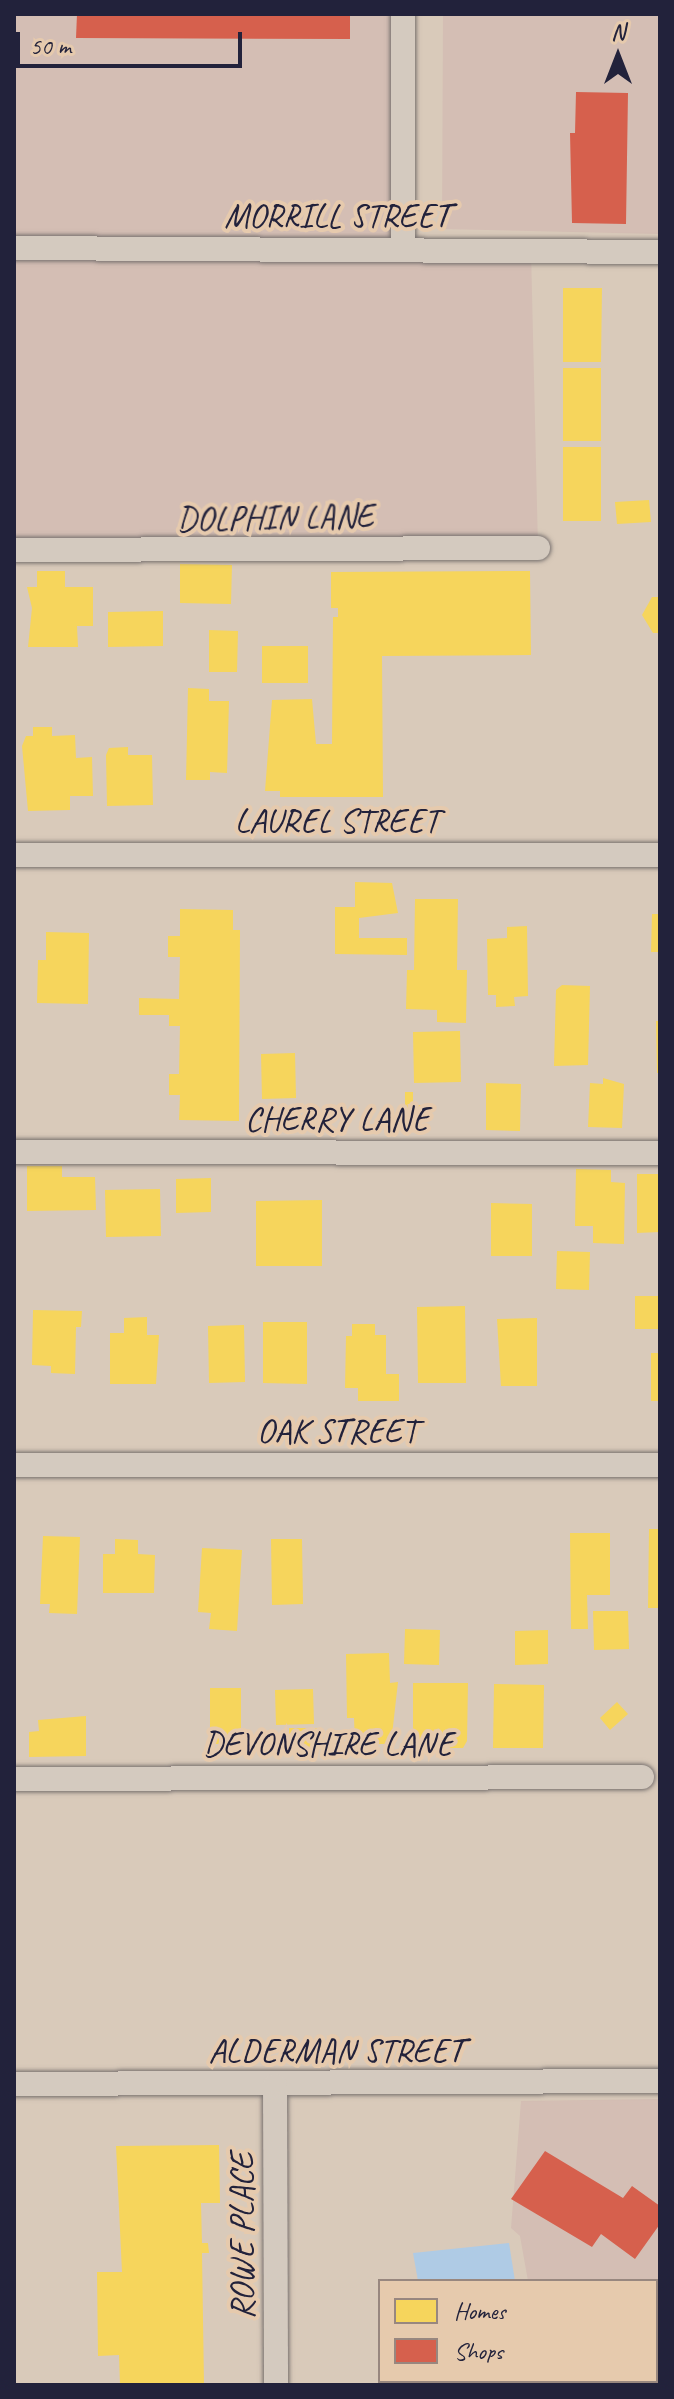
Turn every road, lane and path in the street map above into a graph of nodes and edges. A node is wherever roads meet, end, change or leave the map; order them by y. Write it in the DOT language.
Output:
graph roads {
  1 [pos="403,14"];
  2 [pos="14,248"];
  3 [pos="403,250"];
  4 [pos="660,252"];
  5 [pos="538,548"];
  6 [pos="14,550"];
  7 [pos="14,855"];
  8 [pos="660,855"];
  9 [pos="14,1152"];
  10 [pos="660,1153"];
  11 [pos="14,1465"];
  12 [pos="660,1465"];
  13 [pos="642,1777"];
  14 [pos="14,1779"];
  15 [pos="658,2081"];
  16 [pos="14,2084"];
  17 [pos="275,2086"];
  18 [pos="276,2385"];
  1 -- 3 [label="street"];
  2 -- 3 [label="street, MORRILL STREET"];
  3 -- 4 [label="street, MORRILL STREET"];
  5 -- 6 [label="street, DOLPHIN LANE"];
  7 -- 8 [label="street, LAUREL STREET"];
  9 -- 10 [label="street, CHERRY LANE"];
  11 -- 12 [label="street, OAK STREET"];
  13 -- 14 [label="street, DEVONSHIRE LANE"];
  15 -- 17 [label="street, ALDERMAN STREET"];
  16 -- 17 [label="street, ALDERMAN STREET"];
  17 -- 18 [label="street, ROWE PLACE"];
}
